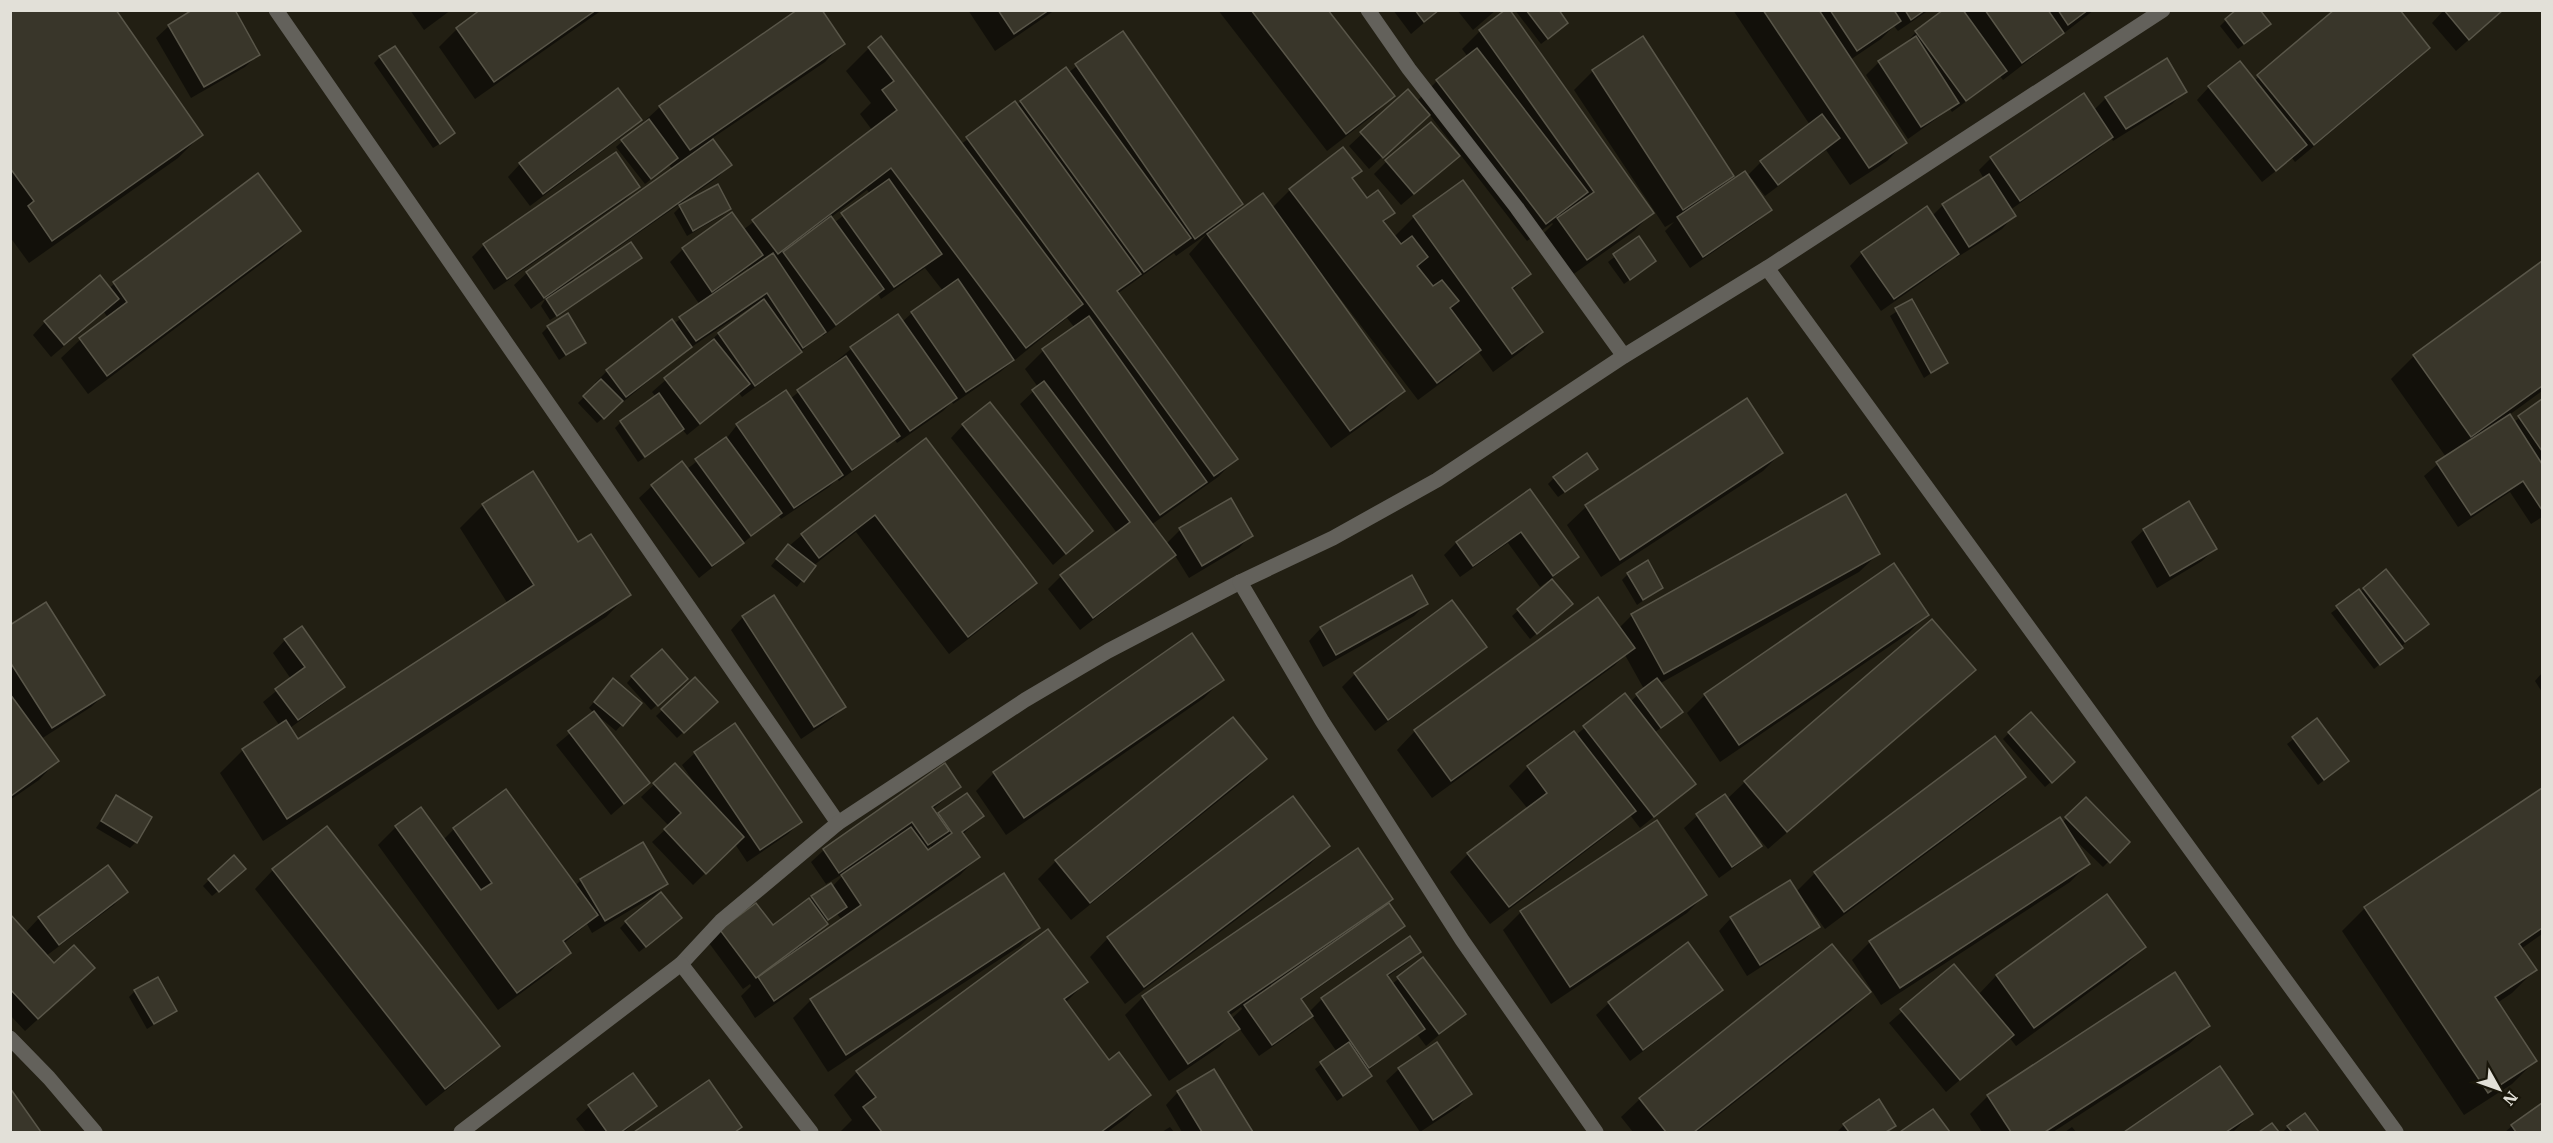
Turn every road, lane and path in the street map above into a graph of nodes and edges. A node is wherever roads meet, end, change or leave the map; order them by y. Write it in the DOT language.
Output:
graph roads {
  1 [pos="276,10"];
  2 [pos="1368,10"];
  3 [pos="2163,10"];
  4 [pos="1767,268"];
  5 [pos="1624,356"];
  6 [pos="1240,582"];
  7 [pos="838,823"];
  8 [pos="681,964"];
  9 [pos="10,1038"];
  10 [pos="95,1132"];
  11 [pos="461,1132"];
  12 [pos="811,1132"];
  13 [pos="1596,1132"];
  14 [pos="2396,1132"];
  1 -- 7 [label="street"];
  2 -- 5 [label="street"];
  3 -- 4 [label="street"];
  4 -- 5 [label="street"];
  4 -- 14 [label="street"];
  5 -- 6 [label="street"];
  6 -- 7 [label="street"];
  6 -- 13 [label="street"];
  7 -- 8 [label="street"];
  8 -- 11 [label="street"];
  8 -- 12 [label="street"];
  9 -- 10 [label="street"];
}
